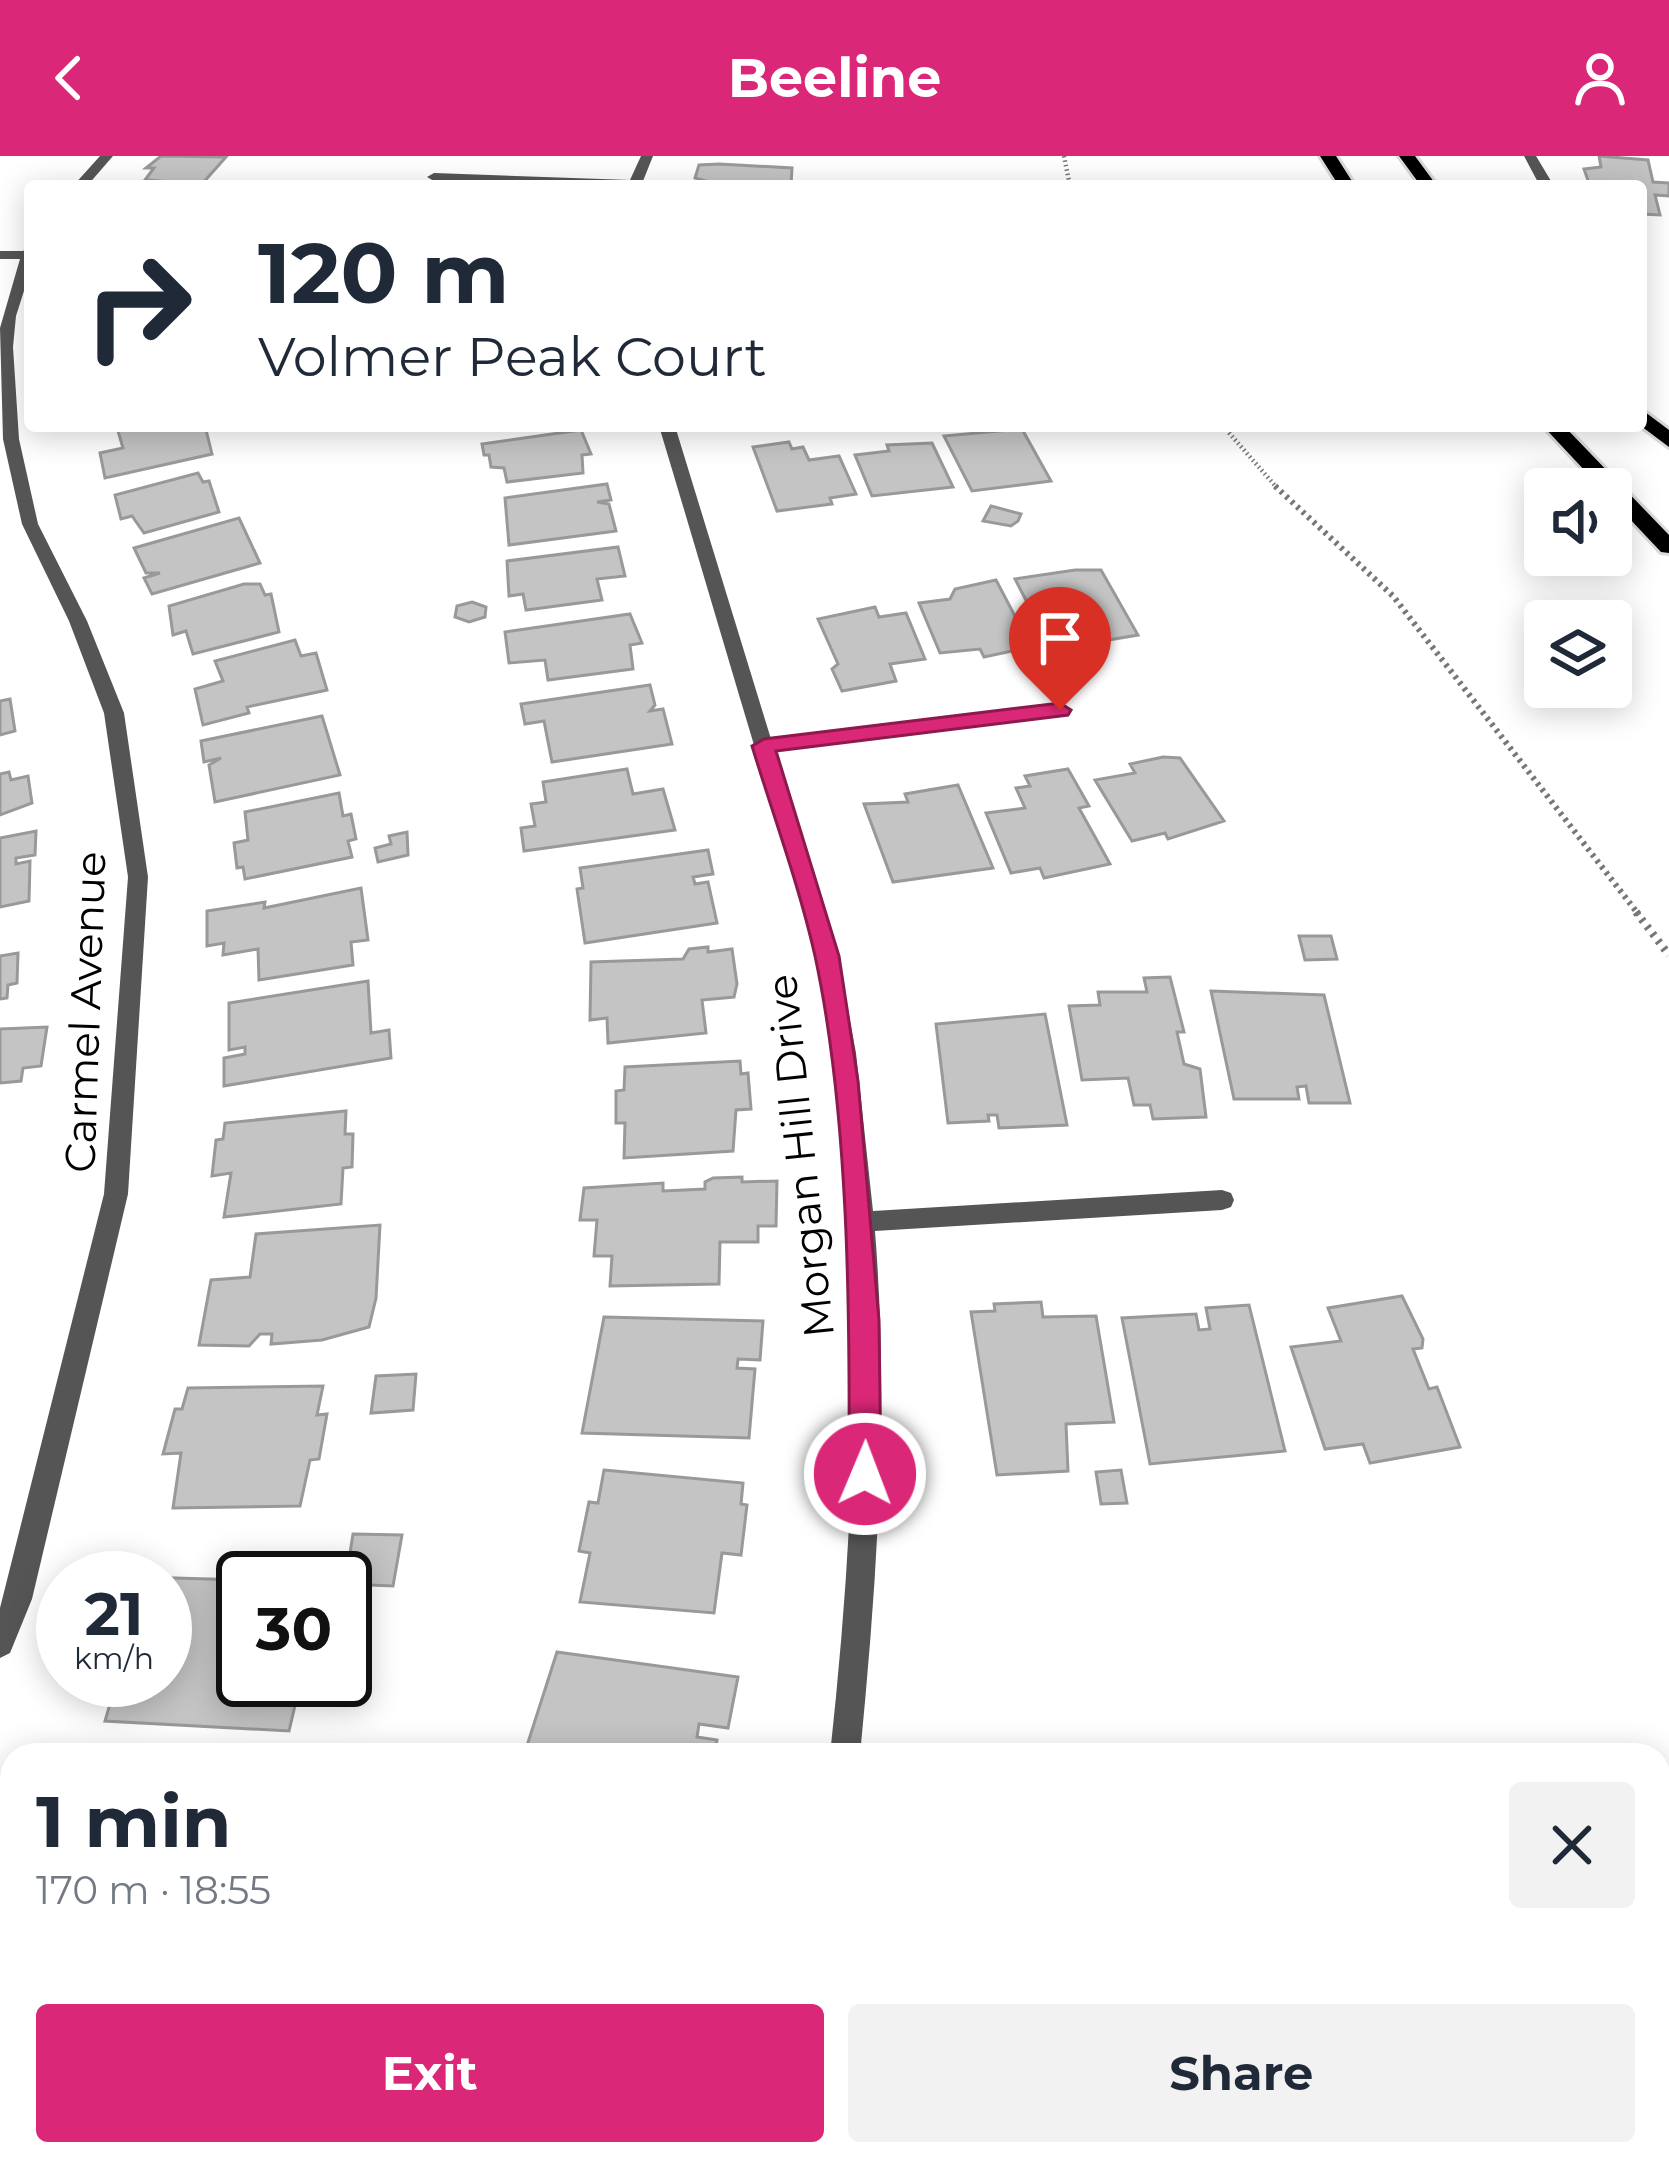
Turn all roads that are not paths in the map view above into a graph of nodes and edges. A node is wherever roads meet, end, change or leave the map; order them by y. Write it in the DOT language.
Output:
graph roads {
  1 [pos="107,156"];
  2 [pos="1407,156"];
  3 [pos="434,177"];
  4 [pos="85,180"];
  5 [pos="509,180"];
  6 [pos="1425,180"];
  7 [pos="24,266"];
  8 [pos="1647,421"];
  9 [pos="672,432"];
  10 [pos="1558,432"];
  11 [pos="1669,441"];
  12 [pos="1669,547"];
  13 [pos="1060,710"];
  14 [pos="764,746"];
  15 [pos="1222,1200"];
  16 [pos="858,1222"];
  17 [pos="0,1643"];
  18 [pos="846,1743"];
  1 -- 4 [label="street"];
  2 -- 6 [label="main road"];
  3 -- 5 [label="street"];
  7 -- 17 [label="street, Carmel Avenue"];
  8 -- 11 [label="main road"];
  9 -- 14 [label="street, Morgan Hill Drive"];
  10 -- 12 [label="main road"];
  13 -- 14 [label="street"];
  14 -- 16 [label="street, Morgan Hill Drive"];
  15 -- 16 [label="street"];
  16 -- 18 [label="street, Morgan Hill Drive"];
}
